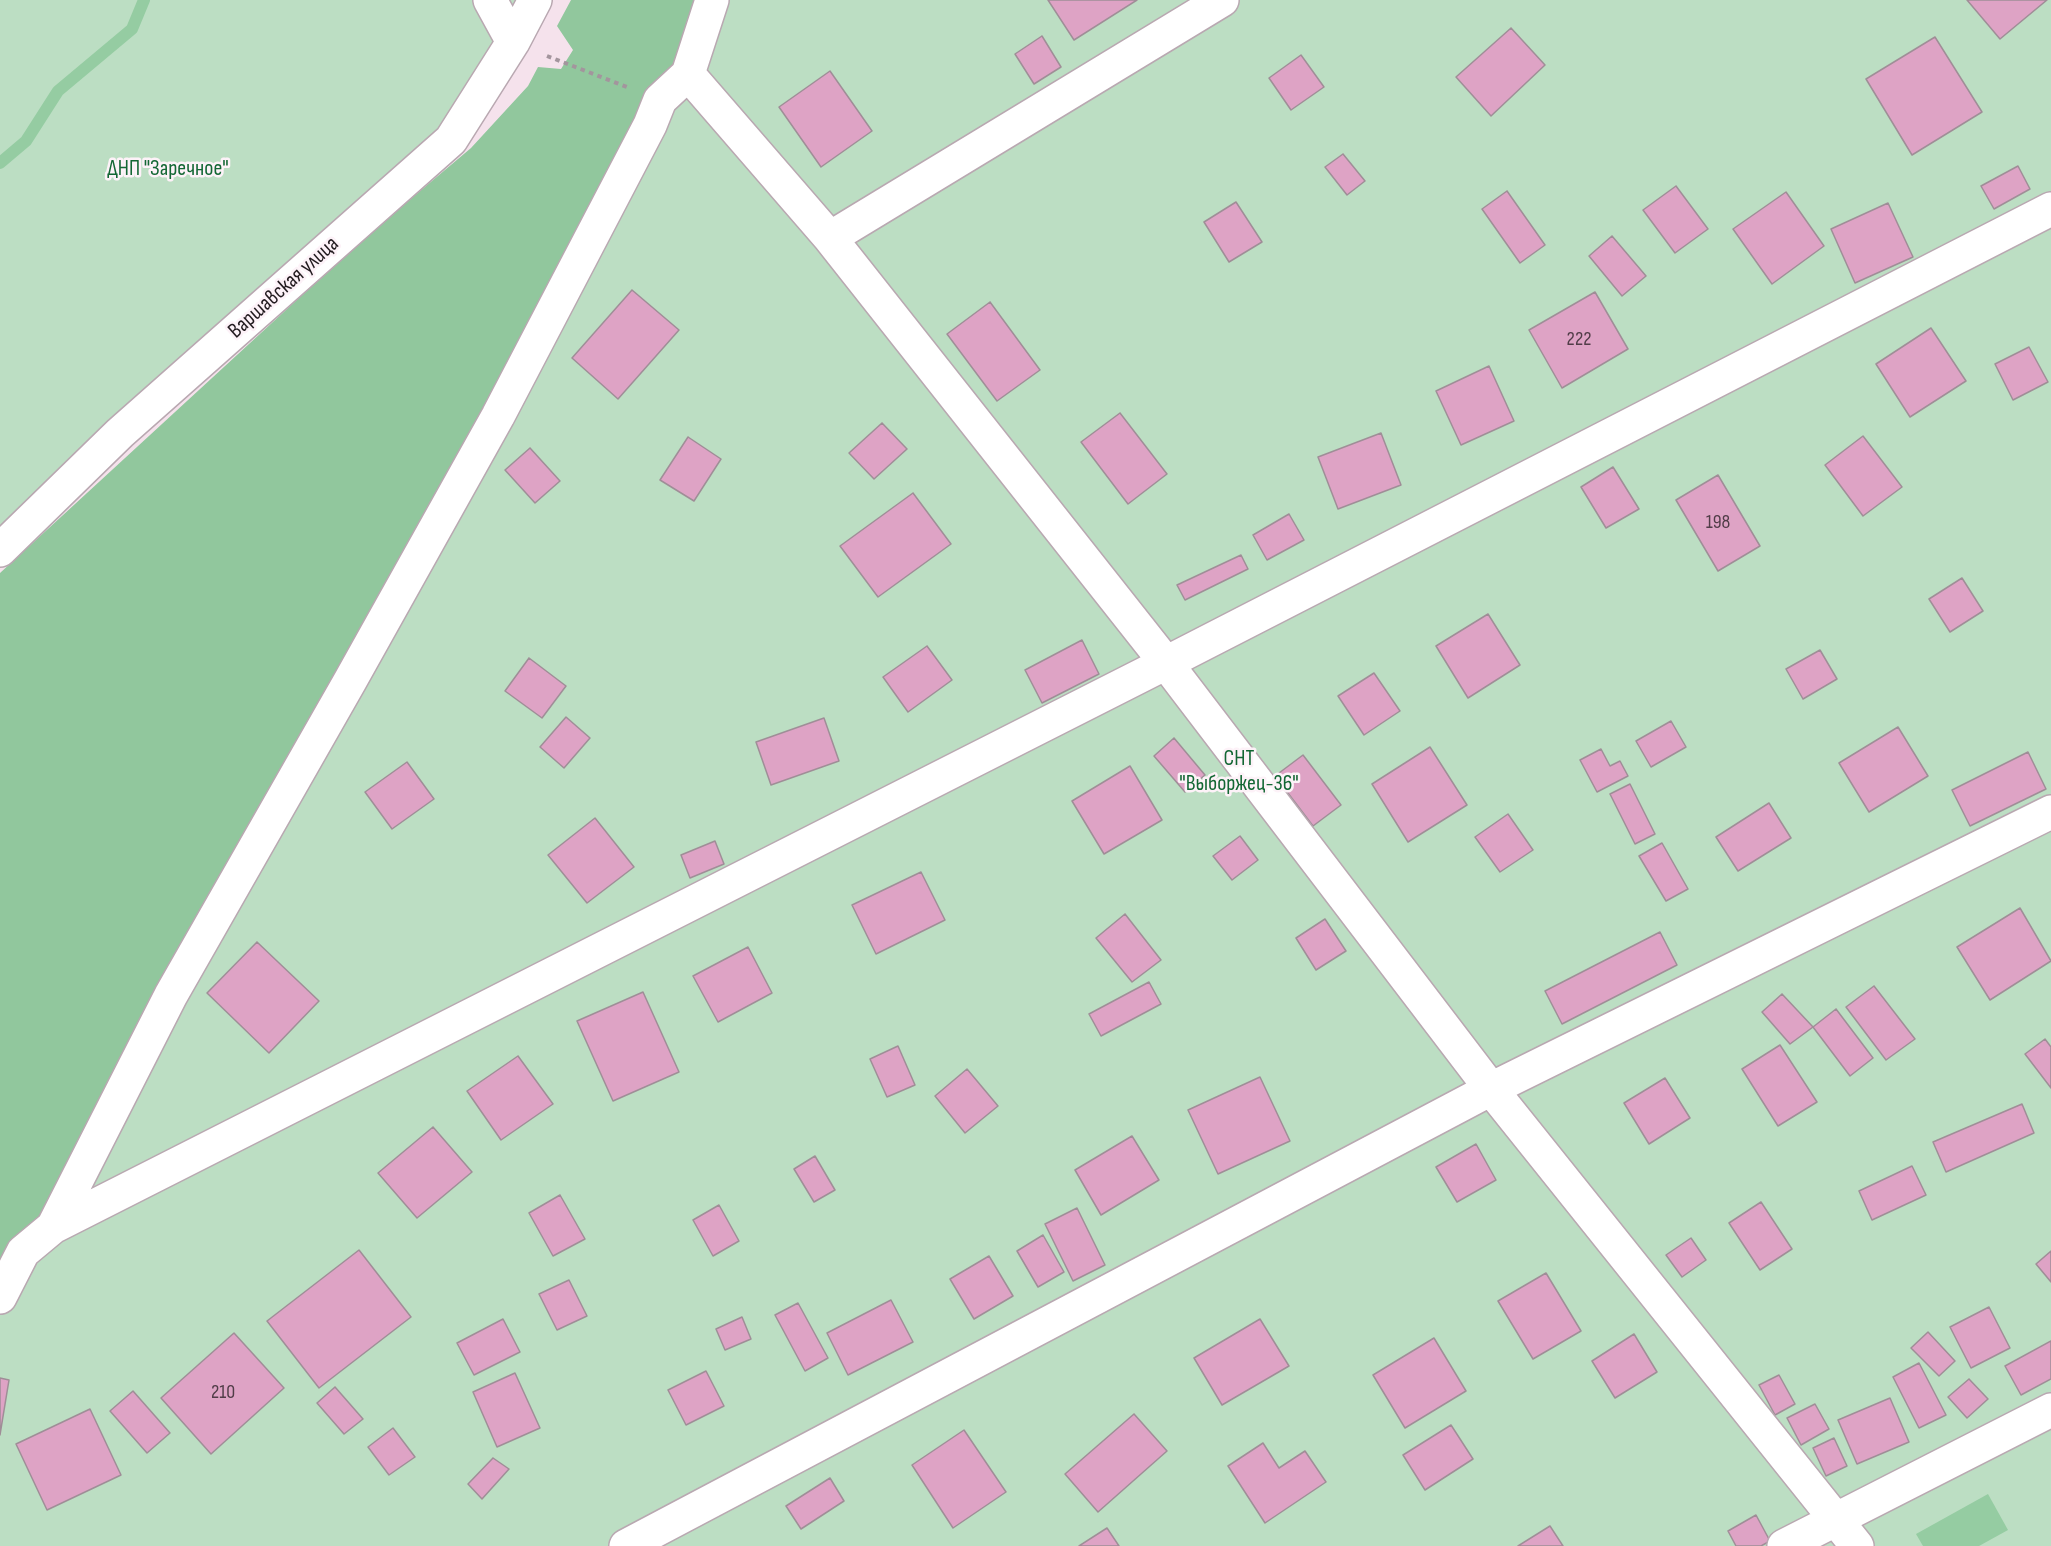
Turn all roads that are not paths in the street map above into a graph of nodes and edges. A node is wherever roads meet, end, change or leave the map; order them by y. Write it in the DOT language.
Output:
graph roads {
  1 [pos="490,0"];
  2 [pos="536,0"];
  3 [pos="712,0"];
  4 [pos="1222,0"];
  5 [pos="513,42"];
  6 [pos="688,74"];
  7 [pos="2051,209"];
  8 [pos="830,238"];
  9 [pos="0,550"];
  10 [pos="1166,663"];
  11 [pos="2051,812"];
  12 [pos="1491,1089"];
  13 [pos="53,1227"];
  14 [pos="12,1248"];
  15 [pos="0,1297"];
  16 [pos="2051,1410"];
  17 [pos="1836,1520"];
  18 [pos="626,1546"];
  19 [pos="1784,1546"];
  20 [pos="1857,1546"];
  1 -- 5 [label="street"];
  2 -- 5 [label="street, Варшавская улица"];
  3 -- 6 [label="street"];
  4 -- 8 [label="street"];
  5 -- 9 [label="street, Варшавская улица"];
  6 -- 8 [label="street"];
  6 -- 13 [label="street"];
  7 -- 10 [label="street"];
  8 -- 10 [label="street"];
  10 -- 12 [label="street"];
  10 -- 13 [label="street"];
  11 -- 12 [label="street"];
  12 -- 17 [label="street"];
  12 -- 18 [label="street"];
  13 -- 14 [label="street"];
  14 -- 15 [label="street"];
  16 -- 17 [label="street"];
  17 -- 19 [label="street"];
  17 -- 20 [label="street"];
}
